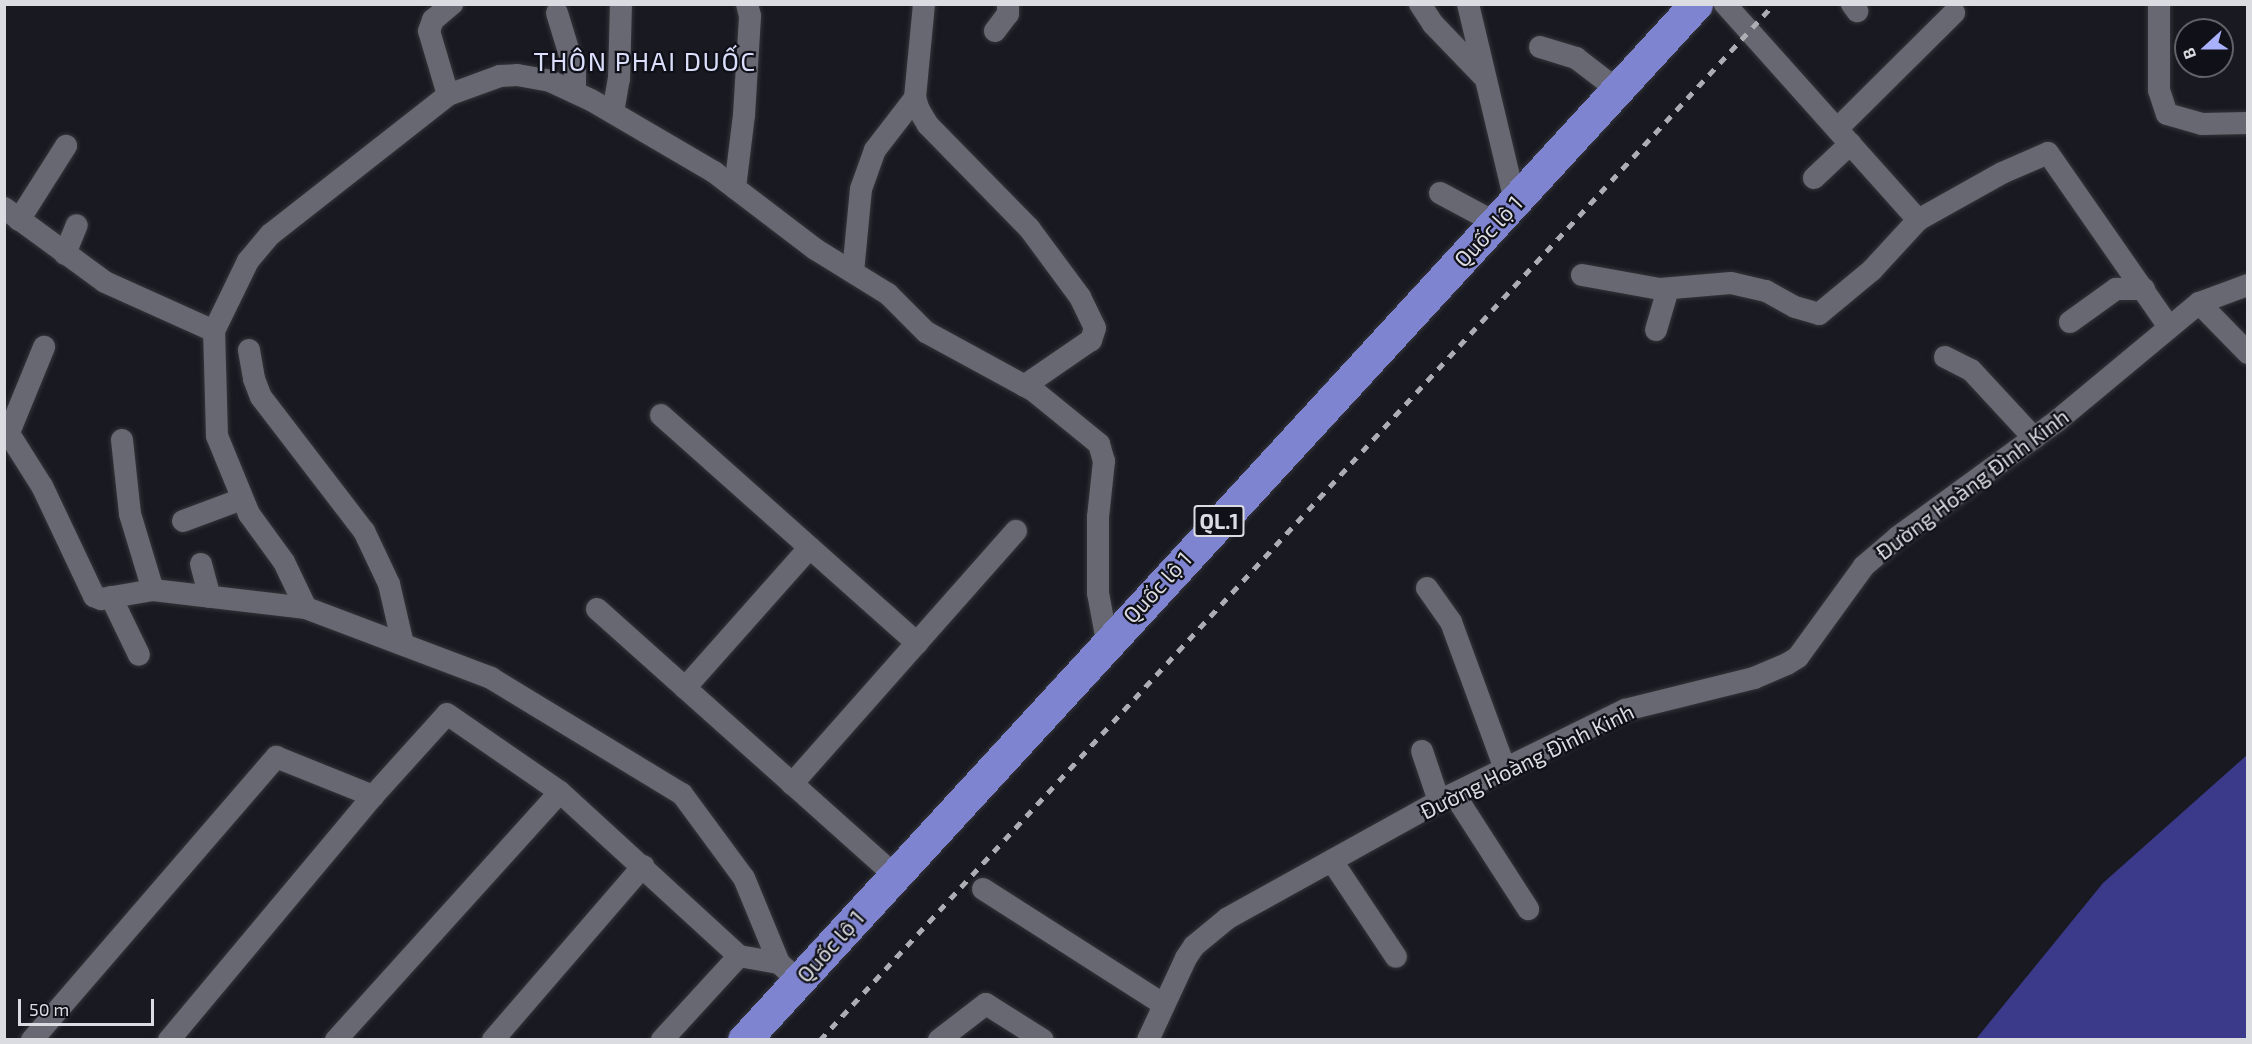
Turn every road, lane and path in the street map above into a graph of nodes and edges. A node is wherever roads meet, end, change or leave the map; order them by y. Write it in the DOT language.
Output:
graph roads {
  1 [pos="452,4"];
  2 [pos="621,4"];
  3 [pos="747,4"];
  4 [pos="924,4"];
  5 [pos="1008,4"];
  6 [pos="1420,4"];
  7 [pos="1468,4"];
  8 [pos="1696,4"];
  9 [pos="2159,4"];
  10 [pos="1736,8"];
  11 [pos="557,13"];
  12 [pos="1954,13"];
  13 [pos="995,31"];
  14 [pos="1540,47"];
  15 [pos="1484,76"];
  16 [pos="1619,91"];
  17 [pos="575,92"];
  18 [pos="448,95"];
  19 [pos="915,98"];
  20 [pos="613,112"];
  21 [pos="2247,123"];
  22 [pos="1844,137"];
  23 [pos="66,146"];
  24 [pos="1814,178"];
  25 [pos="735,188"];
  26 [pos="1440,193"];
  27 [pos="1505,213"];
  28 [pos="12,214"];
  29 [pos="1918,220"];
  30 [pos="77,225"];
  31 [pos="65,254"];
  32 [pos="853,272"];
  33 [pos="1582,275"];
  34 [pos="2247,285"];
  35 [pos="1668,289"];
  36 [pos="2144,289"];
  37 [pos="2199,303"];
  38 [pos="2070,322"];
  39 [pos="2169,327"];
  40 [pos="1656,330"];
  41 [pos="214,331"];
  42 [pos="44,347"];
  43 [pos="249,350"];
  44 [pos="2247,353"];
  45 [pos="1945,357"];
  46 [pos="1024,386"];
  47 [pos="662,415"];
  48 [pos="7,428"];
  49 [pos="2034,438"];
  50 [pos="122,440"];
  51 [pos="242,499"];
  52 [pos="183,521"];
  53 [pos="1016,531"];
  54 [pos="810,547"];
  55 [pos="201,564"];
  56 [pos="1427,588"];
  57 [pos="153,590"];
  58 [pos="111,597"];
  59 [pos="210,597"];
  60 [pos="306,608"];
  61 [pos="597,609"];
  62 [pos="1107,641"];
  63 [pos="917,643"];
  64 [pos="404,644"];
  65 [pos="139,655"];
  66 [pos="685,688"];
  67 [pos="1422,751"];
  68 [pos="1505,769"];
  69 [pos="792,784"];
  70 [pos="560,792"];
  71 [pos="373,796"];
  72 [pos="1447,798"];
  73 [pos="1332,861"];
  74 [pos="643,866"];
  75 [pos="894,875"];
  76 [pos="983,889"];
  77 [pos="1528,909"];
  78 [pos="739,956"];
  79 [pos="1396,957"];
  80 [pos="789,972"];
  81 [pos="1163,1004"];
  82 [pos="32,1040"];
  83 [pos="169,1040"];
  84 [pos="336,1040"];
  85 [pos="493,1040"];
  86 [pos="662,1040"];
  87 [pos="744,1040"];
  88 [pos="939,1040"];
  89 [pos="1043,1040"];
  90 [pos="1148,1040"];
  1 -- 18 [label="street"];
  2 -- 20 [label="street"];
  3 -- 25 [label="street"];
  4 -- 19 [label="street"];
  5 -- 13 [label="street"];
  6 -- 15 [label="street"];
  7 -- 15 [label="street"];
  8 -- 16 [label="highway, Quốc lộ 1 / QL.1"];
  9 -- 21 [label="street"];
  10 -- 22 [label="street"];
  11 -- 17 [label="street"];
  12 -- 22 [label="street"];
  14 -- 16 [label="street"];
  15 -- 27 [label="street"];
  16 -- 27 [label="highway, Quốc lộ 1 / QL.1"];
  17 -- 18 [label="street"];
  17 -- 20 [label="street"];
  18 -- 41 [label="street"];
  19 -- 32 [label="street"];
  19 -- 46 [label="street"];
  20 -- 25 [label="street"];
  22 -- 24 [label="street"];
  22 -- 29 [label="street"];
  23 -- 28 [label="street"];
  25 -- 32 [label="street"];
  26 -- 27 [label="street"];
  27 -- 62 [label="highway, Quốc lộ 1 / QL.1"];
  28 -- 31 [label="street"];
  29 -- 35 [label="street"];
  29 -- 36 [label="street"];
  30 -- 31 [label="street"];
  31 -- 41 [label="street"];
  32 -- 46 [label="street"];
  33 -- 35 [label="street"];
  34 -- 37 [label="street, Đường Hoàng Đình Kinh"];
  35 -- 40 [label="street"];
  36 -- 38 [label="street"];
  36 -- 39 [label="street"];
  37 -- 39 [label="street, Đường Hoàng Đình Kinh"];
  37 -- 44 [label="street"];
  39 -- 49 [label="street, Đường Hoàng Đình Kinh"];
  41 -- 51 [label="street"];
  42 -- 48 [label="street"];
  43 -- 64 [label="street"];
  45 -- 49 [label="street"];
  46 -- 62 [label="street"];
  47 -- 54 [label="street"];
  48 -- 58 [label="street"];
  49 -- 68 [label="street, Đường Hoàng Đình Kinh"];
  50 -- 57 [label="street"];
  51 -- 52 [label="street"];
  51 -- 60 [label="street"];
  53 -- 63 [label="street"];
  54 -- 63 [label="street"];
  54 -- 66 [label="street"];
  55 -- 59 [label="street"];
  56 -- 68 [label="street"];
  57 -- 58 [label="street"];
  57 -- 59 [label="street"];
  58 -- 65 [label="street"];
  59 -- 60 [label="street"];
  60 -- 64 [label="street"];
  61 -- 66 [label="street"];
  62 -- 75 [label="highway, Quốc lộ 1 / QL.1"];
  63 -- 69 [label="street"];
  64 -- 80 [label="street"];
  66 -- 69 [label="street"];
  67 -- 72 [label="street"];
  68 -- 72 [label="street, Đường Hoàng Đình Kinh"];
  69 -- 75 [label="street"];
  70 -- 71 [label="street"];
  70 -- 74 [label="street"];
  70 -- 84 [label="street"];
  71 -- 82 [label="street"];
  71 -- 83 [label="street"];
  72 -- 73 [label="street, Đường Hoàng Đình Kinh"];
  72 -- 77 [label="street"];
  73 -- 79 [label="street"];
  73 -- 81 [label="street, Đường Hoàng Đình Kinh"];
  74 -- 78 [label="street"];
  74 -- 85 [label="street"];
  75 -- 80 [label="highway, Quốc lộ 1 / QL.1"];
  76 -- 81 [label="street"];
  78 -- 80 [label="street"];
  78 -- 86 [label="street"];
  80 -- 87 [label="highway, Quốc lộ 1 / QL.1"];
  81 -- 90 [label="street, Đường Hoàng Đình Kinh"];
  88 -- 89 [label="street"];
}
